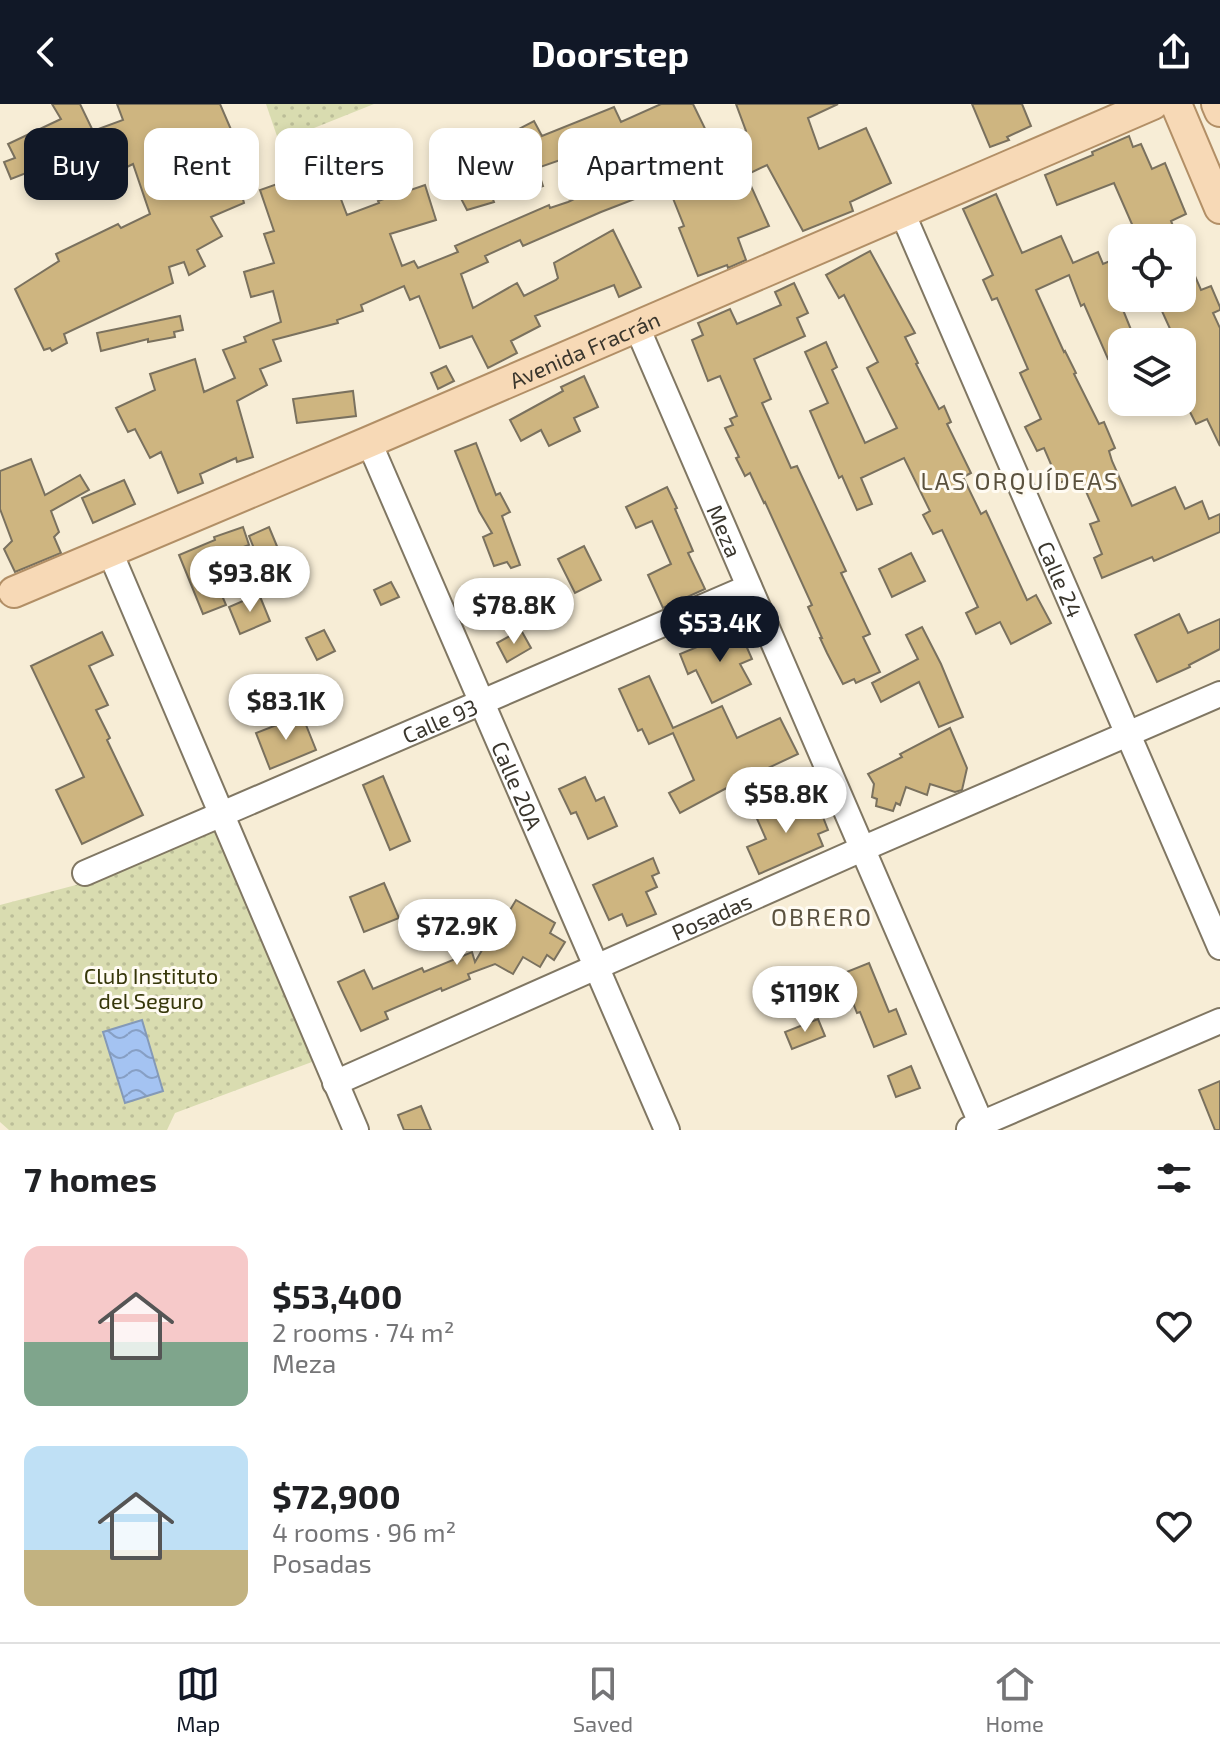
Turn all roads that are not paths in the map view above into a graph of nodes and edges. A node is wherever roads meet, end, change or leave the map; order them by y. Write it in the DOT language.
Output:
graph roads {
  1 [pos="1153,104"];
  2 [pos="1176,104"];
  3 [pos="1217,104"];
  4 [pos="1220,111"];
  5 [pos="1220,208"];
  6 [pos="902,212"];
  7 [pos="637,327"];
  8 [pos="369,442"];
  9 [pos="110,552"];
  10 [pos="749,587"];
  11 [pos="14,592"];
  12 [pos="1220,694"];
  13 [pos="482,702"];
  14 [pos="1128,734"];
  15 [pos="220,814"];
  16 [pos="862,849"];
  17 [pos="85,873"];
  18 [pos="1220,947"];
  19 [pos="596,967"];
  20 [pos="1220,1021"];
  21 [pos="335,1083"];
  22 [pos="978,1128"];
  23 [pos="356,1130"];
  24 [pos="667,1130"];
  1 -- 6 [label="main road, Avenida Fracrán"];
  2 -- 5 [label="main road"];
  3 -- 4 [label="main road"];
  6 -- 7 [label="main road, Avenida Fracrán"];
  6 -- 14 [label="street, Calle 24"];
  7 -- 8 [label="main road, Avenida Fracrán"];
  7 -- 10 [label="street, Meza"];
  8 -- 9 [label="main road, Avenida Fracrán"];
  8 -- 13 [label="street, Calle 20A"];
  9 -- 11 [label="main road, Avenida Fracrán"];
  9 -- 15 [label="street"];
  10 -- 13 [label="street, Calle 93"];
  10 -- 16 [label="street, Meza"];
  12 -- 14 [label="street, Posadas"];
  13 -- 15 [label="street, Calle 93"];
  13 -- 19 [label="street, Calle 20A"];
  14 -- 16 [label="street, Posadas"];
  14 -- 18 [label="street, Calle 24"];
  15 -- 17 [label="street, Calle 93"];
  15 -- 21 [label="street"];
  16 -- 19 [label="street, Posadas"];
  16 -- 22 [label="street, Meza"];
  19 -- 21 [label="street, Posadas"];
  19 -- 24 [label="street, Calle 20A"];
  20 -- 22 [label="street"];
  21 -- 23 [label="street"];
}
